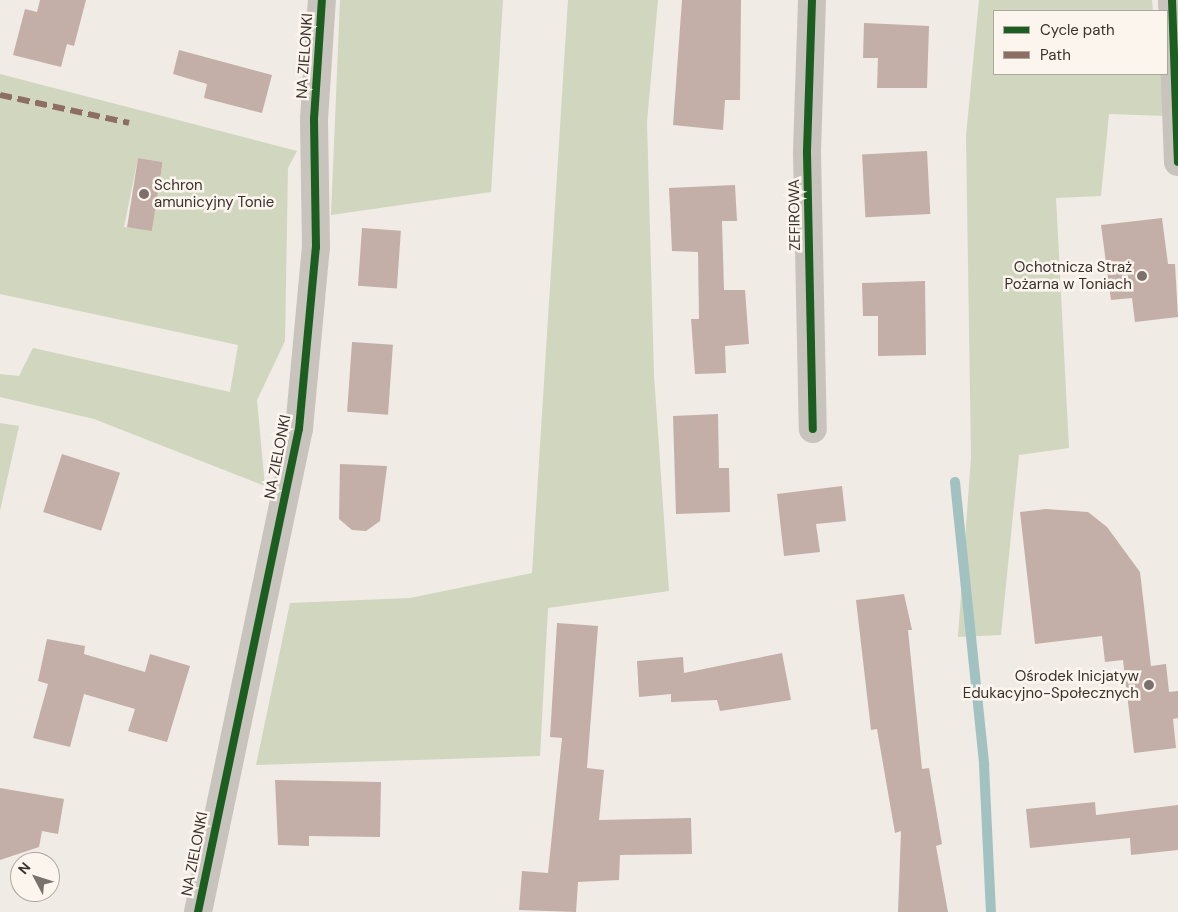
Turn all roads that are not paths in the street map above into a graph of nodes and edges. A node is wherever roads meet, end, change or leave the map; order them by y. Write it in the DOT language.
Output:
graph roads {
  1 [pos="322,0"];
  2 [pos="812,0"];
  3 [pos="1172,0"];
  4 [pos="1178,162"];
  5 [pos="813,429"];
  6 [pos="198,912"];
  1 -- 6 [label="street, NA ZIELONKI"];
  2 -- 5 [label="street, ZEFIROWA"];
  3 -- 4 [label="street"];
}
